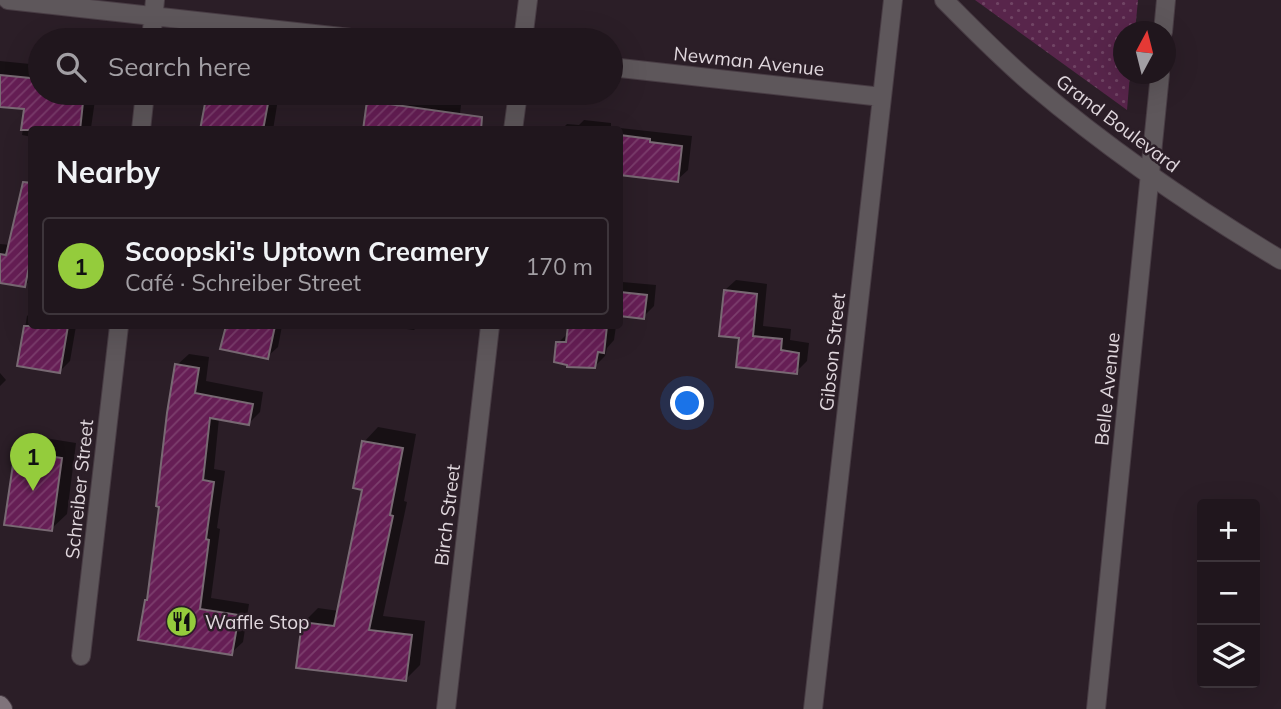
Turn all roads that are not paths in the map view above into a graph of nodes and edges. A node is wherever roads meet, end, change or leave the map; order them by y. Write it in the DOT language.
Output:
graph roads {
  1 [pos="8,0"];
  2 [pos="528,0"];
  3 [pos="893,0"];
  4 [pos="944,0"];
  5 [pos="1166,0"];
  6 [pos="154,8"];
  7 [pos="1164,21"];
  8 [pos="152,28"];
  9 [pos="288,28"];
  10 [pos="524,28"];
  11 [pos="623,68"];
  12 [pos="1159,84"];
  13 [pos="882,97"];
  14 [pos="144,105"];
  15 [pos="516,105"];
  16 [pos="141,126"];
  17 [pos="513,126"];
  18 [pos="1150,176"];
  19 [pos="1281,260"];
  20 [pos="119,329"];
  21 [pos="490,329"];
  22 [pos="82,656"];
  23 [pos="446,709"];
  24 [pos="813,709"];
  25 [pos="1096,709"];
  1 -- 6 [label="street"];
  2 -- 10 [label="street"];
  3 -- 13 [label="street, Gibson Street"];
  4 -- 18 [label="street, Grand Boulevard"];
  5 -- 7 [label="street"];
  6 -- 8 [label="street"];
  6 -- 9 [label="street"];
  11 -- 13 [label="street, Newman Avenue"];
  12 -- 18 [label="street, Belle Avenue"];
  13 -- 24 [label="street, Gibson Street"];
  14 -- 16 [label="street"];
  15 -- 17 [label="street"];
  18 -- 19 [label="street, Grand Boulevard"];
  18 -- 25 [label="street, Belle Avenue"];
  20 -- 22 [label="street, Schreiber Street"];
  21 -- 23 [label="street, Birch Street"];
}
